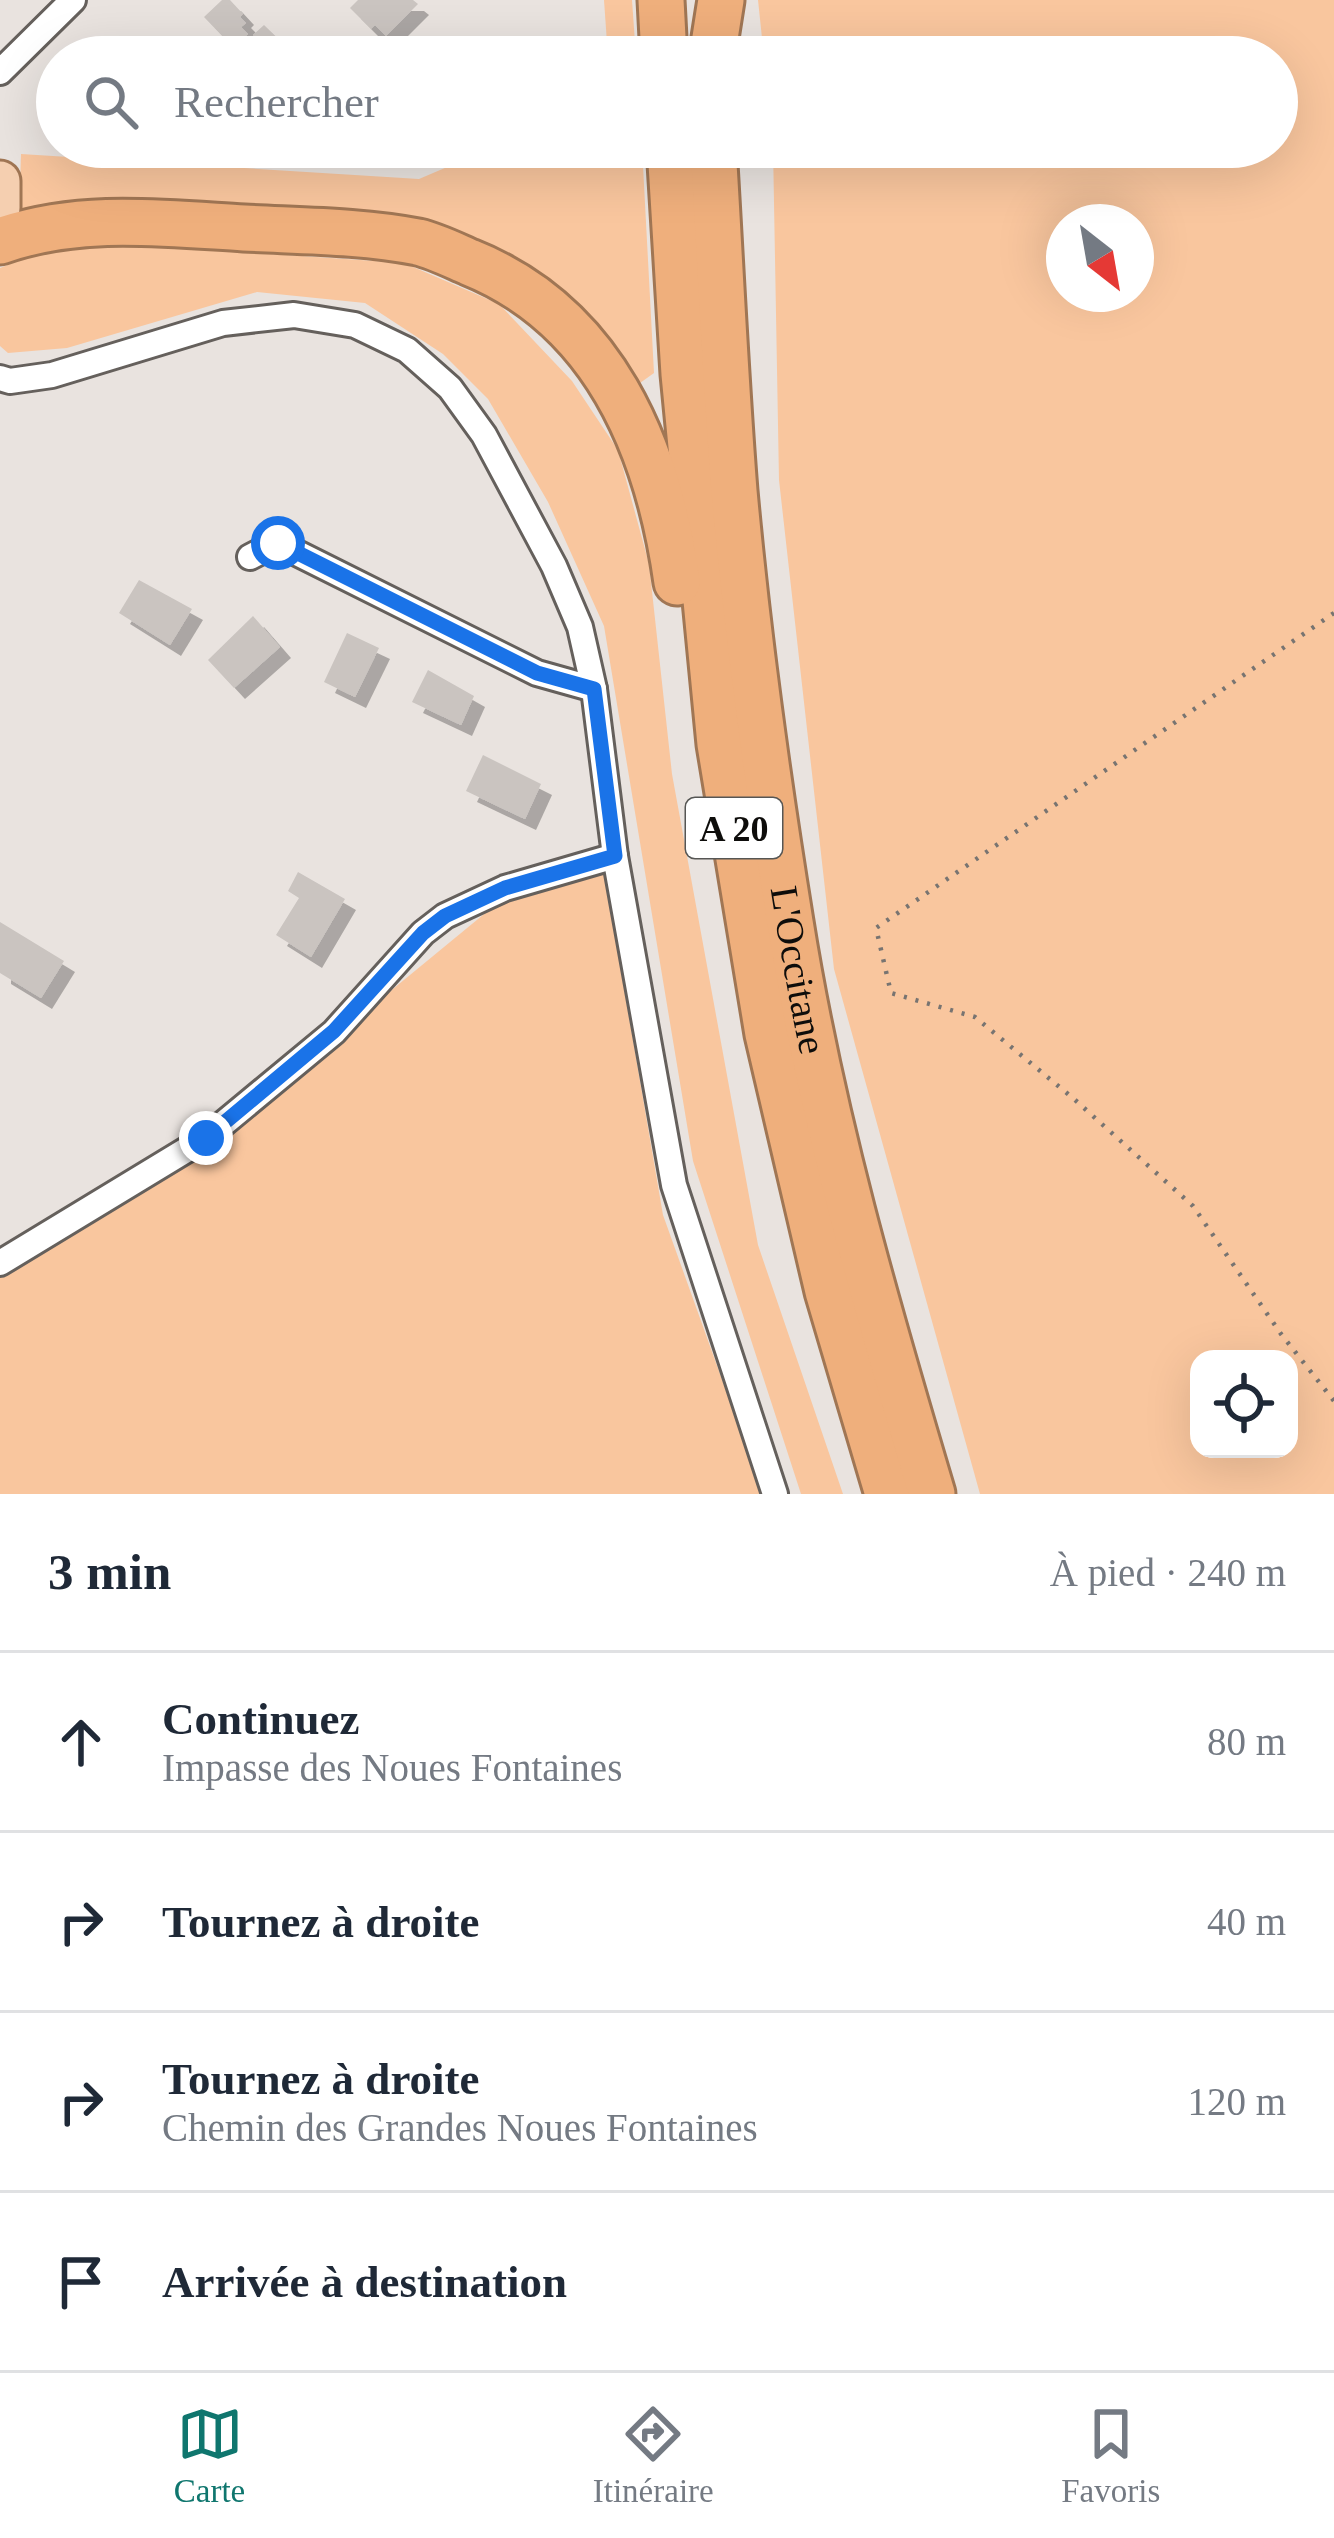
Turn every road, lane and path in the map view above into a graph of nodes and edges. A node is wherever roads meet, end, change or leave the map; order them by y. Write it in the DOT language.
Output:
graph roads {
  1 [pos="73,0"];
  2 [pos="661,0"];
  3 [pos="704,0"];
  4 [pos="721,0"];
  5 [pos="36,36"];
  6 [pos="36,36"];
  7 [pos="663,36"];
  8 [pos="708,36"];
  9 [pos="714,36"];
  10 [pos="0,72"];
  11 [pos="671,168"];
  12 [pos="714,168"];
  13 [pos="0,181"];
  14 [pos="0,208"];
  15 [pos="0,241"];
  16 [pos="0,378"];
  17 [pos="250,556"];
  18 [pos="1334,613"];
  19 [pos="594,689"];
  20 [pos="720,744"];
  21 [pos="615,856"];
  22 [pos="0,1263"];
  23 [pos="1334,1401"];
  24 [pos="775,1494"];
  25 [pos="888,1494"];
  26 [pos="932,1494"];
  1 -- 6 [label="street"];
  2 -- 7 [label="highway"];
  3 -- 8 [label="highway"];
  4 -- 9 [label="highway"];
  5 -- 10 [label="street"];
  11 -- 20 [label="highway, L'Occitane / A 20"];
  12 -- 26 [label="highway, L'Occitane / A 20"];
  13 -- 14 [label="main road"];
  15 -- 20 [label="highway"];
  16 -- 19 [label="street"];
  17 -- 19 [label="street"];
  18 -- 23 [label="path"];
  19 -- 21 [label="street"];
  20 -- 25 [label="highway, L'Occitane / A 20"];
  21 -- 22 [label="street"];
  21 -- 24 [label="street"];
}
